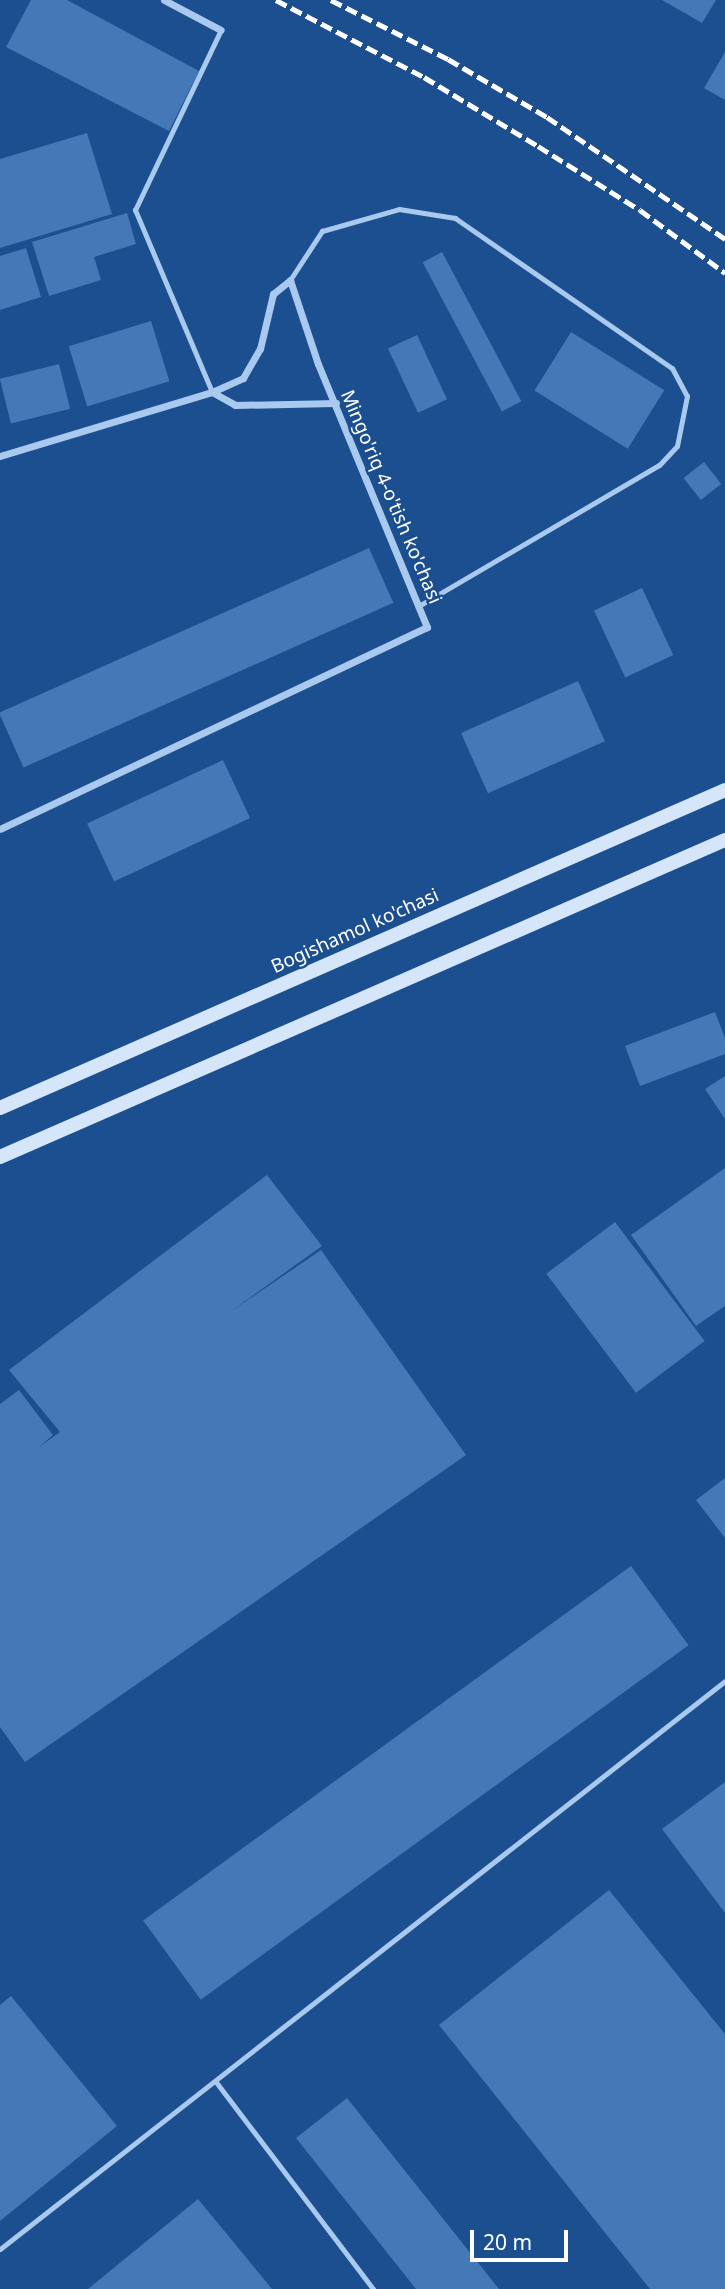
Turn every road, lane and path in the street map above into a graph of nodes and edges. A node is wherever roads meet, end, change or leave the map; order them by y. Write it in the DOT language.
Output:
graph roads {
  1 [pos="164,0"];
  2 [pos="221,30"];
  3 [pos="290,279"];
  4 [pos="212,392"];
  5 [pos="336,403"];
  6 [pos="0,456"];
  7 [pos="419,605"];
  8 [pos="725,790"];
  9 [pos="0,829"];
  10 [pos="725,840"];
  11 [pos="0,1108"];
  12 [pos="0,1157"];
  13 [pos="725,1681"];
  14 [pos="216,2082"];
  15 [pos="0,2249"];
  16 [pos="373,2289"];
  1 -- 2 [label="street"];
  2 -- 4 [label="lane"];
  3 -- 4 [label="street"];
  3 -- 5 [label="street, Mingo'riq 4-o'tish ko'chasi"];
  3 -- 7 [label="lane"];
  4 -- 5 [label="street"];
  4 -- 6 [label="street"];
  5 -- 7 [label="street, Mingo'riq 4-o'tish ko'chasi"];
  7 -- 9 [label="street, Mingo'riq 4-o'tish ko'chasi"];
  8 -- 11 [label="main road, Bogishamol ko'chasi"];
  10 -- 12 [label="main road"];
  13 -- 14 [label="lane"];
  14 -- 15 [label="lane"];
  14 -- 16 [label="lane"];
}
